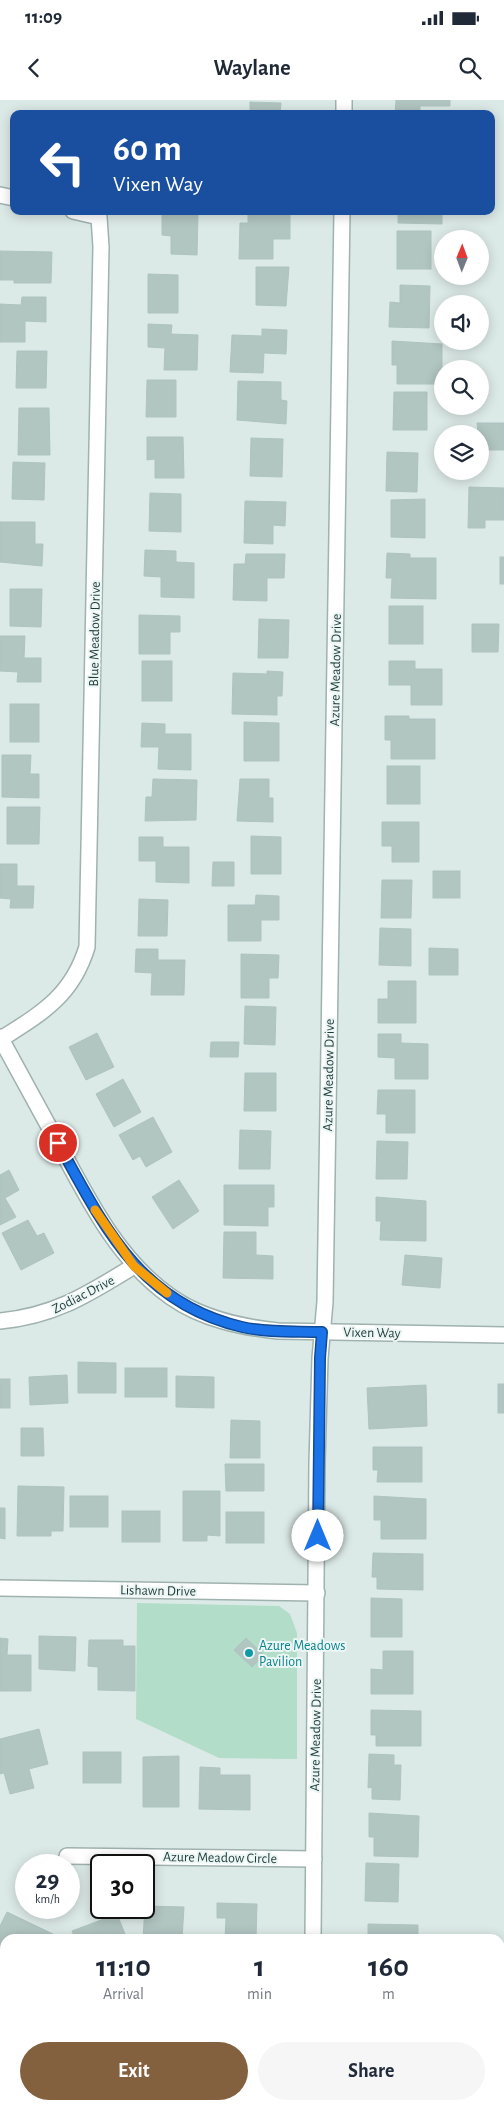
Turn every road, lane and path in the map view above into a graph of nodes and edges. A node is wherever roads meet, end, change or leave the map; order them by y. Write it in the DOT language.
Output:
graph roads {
  1 [pos="90,215"];
  2 [pos="342,215"];
  3 [pos="0,1038"];
  4 [pos="134,1266"];
  5 [pos="0,1321"];
  6 [pos="322,1332"];
  7 [pos="504,1335"];
  8 [pos="0,1588"];
  9 [pos="317,1593"];
  10 [pos="80,1856"];
  11 [pos="314,1859"];
  12 [pos="313,1934"];
  1 -- 3 [label="street, Blue Meadow Drive"];
  2 -- 6 [label="street, Azure Meadow Drive"];
  3 -- 4 [label="street, Vixen Way"];
  4 -- 5 [label="street, Zodiac Drive"];
  4 -- 6 [label="street, Vixen Way"];
  6 -- 7 [label="street, Vixen Way"];
  6 -- 9 [label="street, Azure Meadow Drive"];
  8 -- 9 [label="street, Lishawn Drive"];
  9 -- 11 [label="street, Azure Meadow Drive"];
  10 -- 11 [label="street, Azure Meadow Circle"];
  11 -- 12 [label="street, Azure Meadow Drive"];
}
